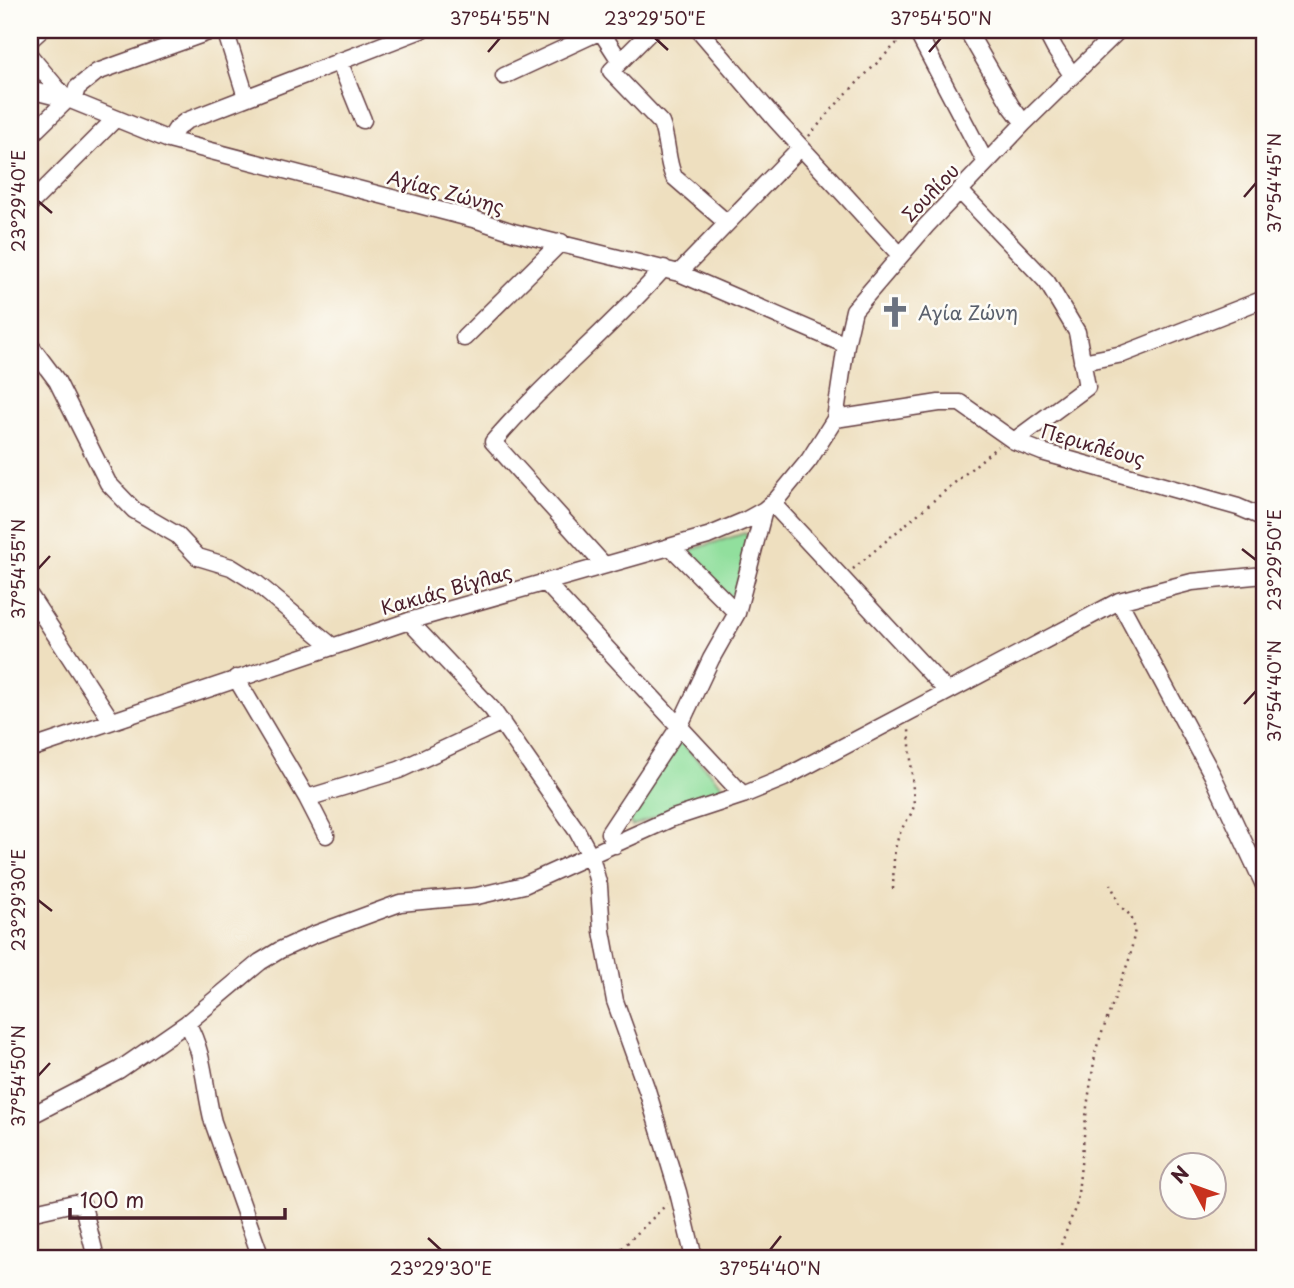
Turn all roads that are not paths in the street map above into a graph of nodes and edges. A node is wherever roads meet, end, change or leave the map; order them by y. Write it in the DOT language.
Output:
graph roads {
  1 [pos="41,30"];
  2 [pos="214,30"];
  3 [pos="225,30"];
  4 [pos="421,30"];
  5 [pos="652,30"];
  6 [pos="699,30"];
  7 [pos="913,30"];
  8 [pos="967,30"];
  9 [pos="1045,30"];
  10 [pos="1119,30"];
  11 [pos="601,31"];
  12 [pos="30,40"];
  13 [pos="30,55"];
  14 [pos="339,61"];
  15 [pos="620,61"];
  16 [pos="1072,75"];
  17 [pos="504,76"];
  18 [pos="30,90"];
  19 [pos="246,97"];
  20 [pos="70,100"];
  21 [pos="115,119"];
  22 [pos="363,121"];
  23 [pos="1024,123"];
  24 [pos="30,136"];
  25 [pos="169,140"];
  26 [pos="801,147"];
  27 [pos="986,163"];
  28 [pos="960,191"];
  29 [pos="30,204"];
  30 [pos="727,223"];
  31 [pos="561,242"];
  32 [pos="900,255"];
  33 [pos="671,271"];
  34 [pos="1264,299"];
  35 [pos="464,338"];
  36 [pos="30,345"];
  37 [pos="846,345"];
  38 [pos="1082,362"];
  39 [pos="835,419"];
  40 [pos="1011,439"];
  41 [pos="768,507"];
  42 [pos="1264,518"];
  43 [pos="671,547"];
  44 [pos="604,565"];
  45 [pos="1264,575"];
  46 [pos="545,582"];
  47 [pos="1119,601"];
  48 [pos="32,602"];
  49 [pos="737,613"];
  50 [pos="408,621"];
  51 [pos="333,647"];
  52 [pos="236,678"];
  53 [pos="947,691"];
  54 [pos="111,720"];
  55 [pos="502,722"];
  56 [pos="679,727"];
  57 [pos="30,749"];
  58 [pos="743,795"];
  59 [pos="307,798"];
  60 [pos="326,835"];
  61 [pos="612,839"];
  62 [pos="588,850"];
  63 [pos="1264,886"];
  64 [pos="187,1023"];
  65 [pos="30,1116"];
  66 [pos="30,1213"];
  67 [pos="96,1258"];
  68 [pos="261,1258"];
  69 [pos="694,1258"];
  1 -- 12 [label="street"];
  2 -- 20 [label="street"];
  3 -- 19 [label="street"];
  4 -- 14 [label="street"];
  5 -- 15 [label="street"];
  6 -- 26 [label="street"];
  7 -- 27 [label="street"];
  8 -- 23 [label="street"];
  9 -- 16 [label="street"];
  10 -- 16 [label="street, Σουλίου"];
  11 -- 15 [label="street"];
  11 -- 17 [label="street"];
  13 -- 20 [label="street"];
  14 -- 19 [label="street"];
  14 -- 22 [label="street"];
  15 -- 30 [label="street"];
  16 -- 23 [label="street, Σουλίου"];
  18 -- 20 [label="street, Αγίας Ζώνης"];
  19 -- 25 [label="street"];
  20 -- 21 [label="street, Αγίας Ζώνης"];
  20 -- 24 [label="street"];
  21 -- 25 [label="street, Αγίας Ζώνης"];
  21 -- 29 [label="street"];
  23 -- 27 [label="street, Σουλίου"];
  25 -- 31 [label="street, Αγίας Ζώνης"];
  26 -- 30 [label="street"];
  26 -- 32 [label="street"];
  27 -- 28 [label="street, Σουλίου"];
  28 -- 32 [label="street, Σουλίου"];
  28 -- 38 [label="street"];
  30 -- 33 [label="street"];
  31 -- 33 [label="street, Αγίας Ζώνης"];
  31 -- 35 [label="street"];
  32 -- 37 [label="street, Σουλίου"];
  33 -- 37 [label="street, Αγίας Ζώνης"];
  33 -- 44 [label="street"];
  34 -- 38 [label="street"];
  36 -- 51 [label="street"];
  37 -- 39 [label="street, Σουλίου"];
  38 -- 40 [label="street"];
  39 -- 40 [label="street, Περικλέους"];
  39 -- 41 [label="street, Κακιάς Βίγλας"];
  40 -- 42 [label="street, Περικλέους"];
  41 -- 43 [label="street, Κακιάς Βίγλας"];
  41 -- 49 [label="street"];
  41 -- 53 [label="street"];
  43 -- 44 [label="street, Κακιάς Βίγλας"];
  43 -- 49 [label="street"];
  44 -- 46 [label="street, Κακιάς Βίγλας"];
  45 -- 47 [label="street"];
  46 -- 50 [label="street, Κακιάς Βίγλας"];
  46 -- 56 [label="street"];
  47 -- 53 [label="street"];
  47 -- 63 [label="street"];
  48 -- 54 [label="street"];
  49 -- 56 [label="street"];
  50 -- 51 [label="street, Κακιάς Βίγλας"];
  50 -- 55 [label="street"];
  51 -- 52 [label="street, Κακιάς Βίγλας"];
  52 -- 54 [label="street, Κακιάς Βίγλας"];
  52 -- 59 [label="street"];
  53 -- 58 [label="street"];
  54 -- 57 [label="street, Κακιάς Βίγλας"];
  55 -- 59 [label="street"];
  55 -- 62 [label="street"];
  56 -- 58 [label="street"];
  56 -- 61 [label="street"];
  58 -- 61 [label="street"];
  59 -- 60 [label="street"];
  61 -- 62 [label="street"];
  62 -- 64 [label="street"];
  62 -- 69 [label="street"];
  64 -- 65 [label="street"];
  64 -- 68 [label="street"];
  66 -- 67 [label="street"];
}
